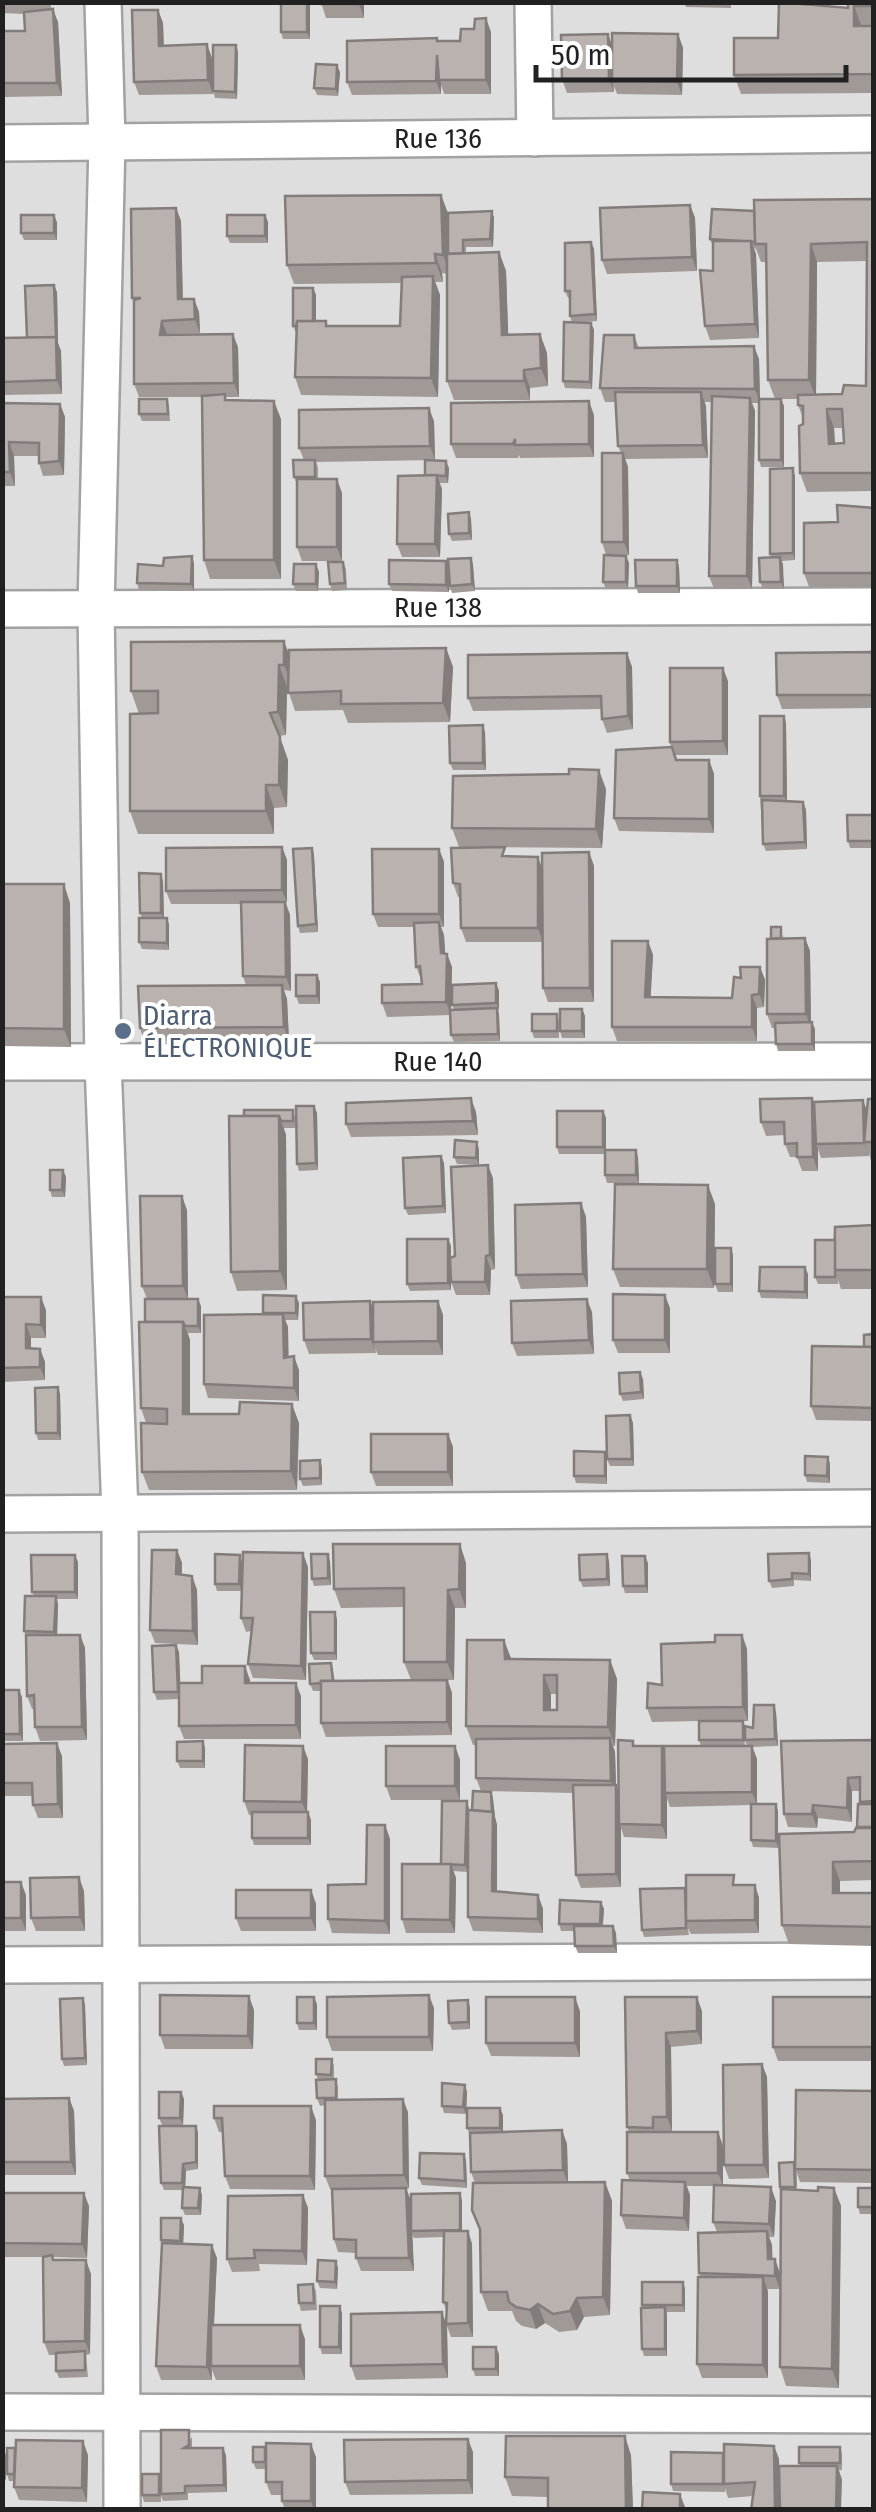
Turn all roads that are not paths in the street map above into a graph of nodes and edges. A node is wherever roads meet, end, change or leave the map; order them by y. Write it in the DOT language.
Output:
graph roads {
  1 [pos="103,2"];
  2 [pos="533,2"];
  3 [pos="874,134"];
  4 [pos="535,138"];
  5 [pos="107,141"];
  6 [pos="2,143"];
  7 [pos="874,606"];
  8 [pos="96,608"];
  9 [pos="2,609"];
  10 [pos="874,1061"];
  11 [pos="2,1062"];
  12 [pos="103,1062"];
  13 [pos="874,1508"];
  14 [pos="120,1513"];
  15 [pos="2,1514"];
  16 [pos="874,1961"];
  17 [pos="122,1964"];
  18 [pos="2,1965"];
  19 [pos="2,2412"];
  20 [pos="122,2413"];
  21 [pos="874,2415"];
  22 [pos="122,2510"];
  1 -- 5 [label="street"];
  2 -- 4 [label="street"];
  3 -- 4 [label="street, Rue 136"];
  4 -- 5 [label="street, Rue 136"];
  5 -- 6 [label="street, Rue 136"];
  5 -- 8 [label="street"];
  7 -- 8 [label="street, Rue 138"];
  8 -- 9 [label="street, Rue 138"];
  8 -- 12 [label="street"];
  10 -- 12 [label="street, Rue 140"];
  11 -- 12 [label="street, Rue 140"];
  12 -- 14 [label="street"];
  13 -- 14 [label="street"];
  14 -- 15 [label="street"];
  14 -- 17 [label="street"];
  16 -- 17 [label="street"];
  17 -- 18 [label="street"];
  17 -- 20 [label="street"];
  19 -- 20 [label="street"];
  20 -- 21 [label="street"];
  20 -- 22 [label="street"];
}
